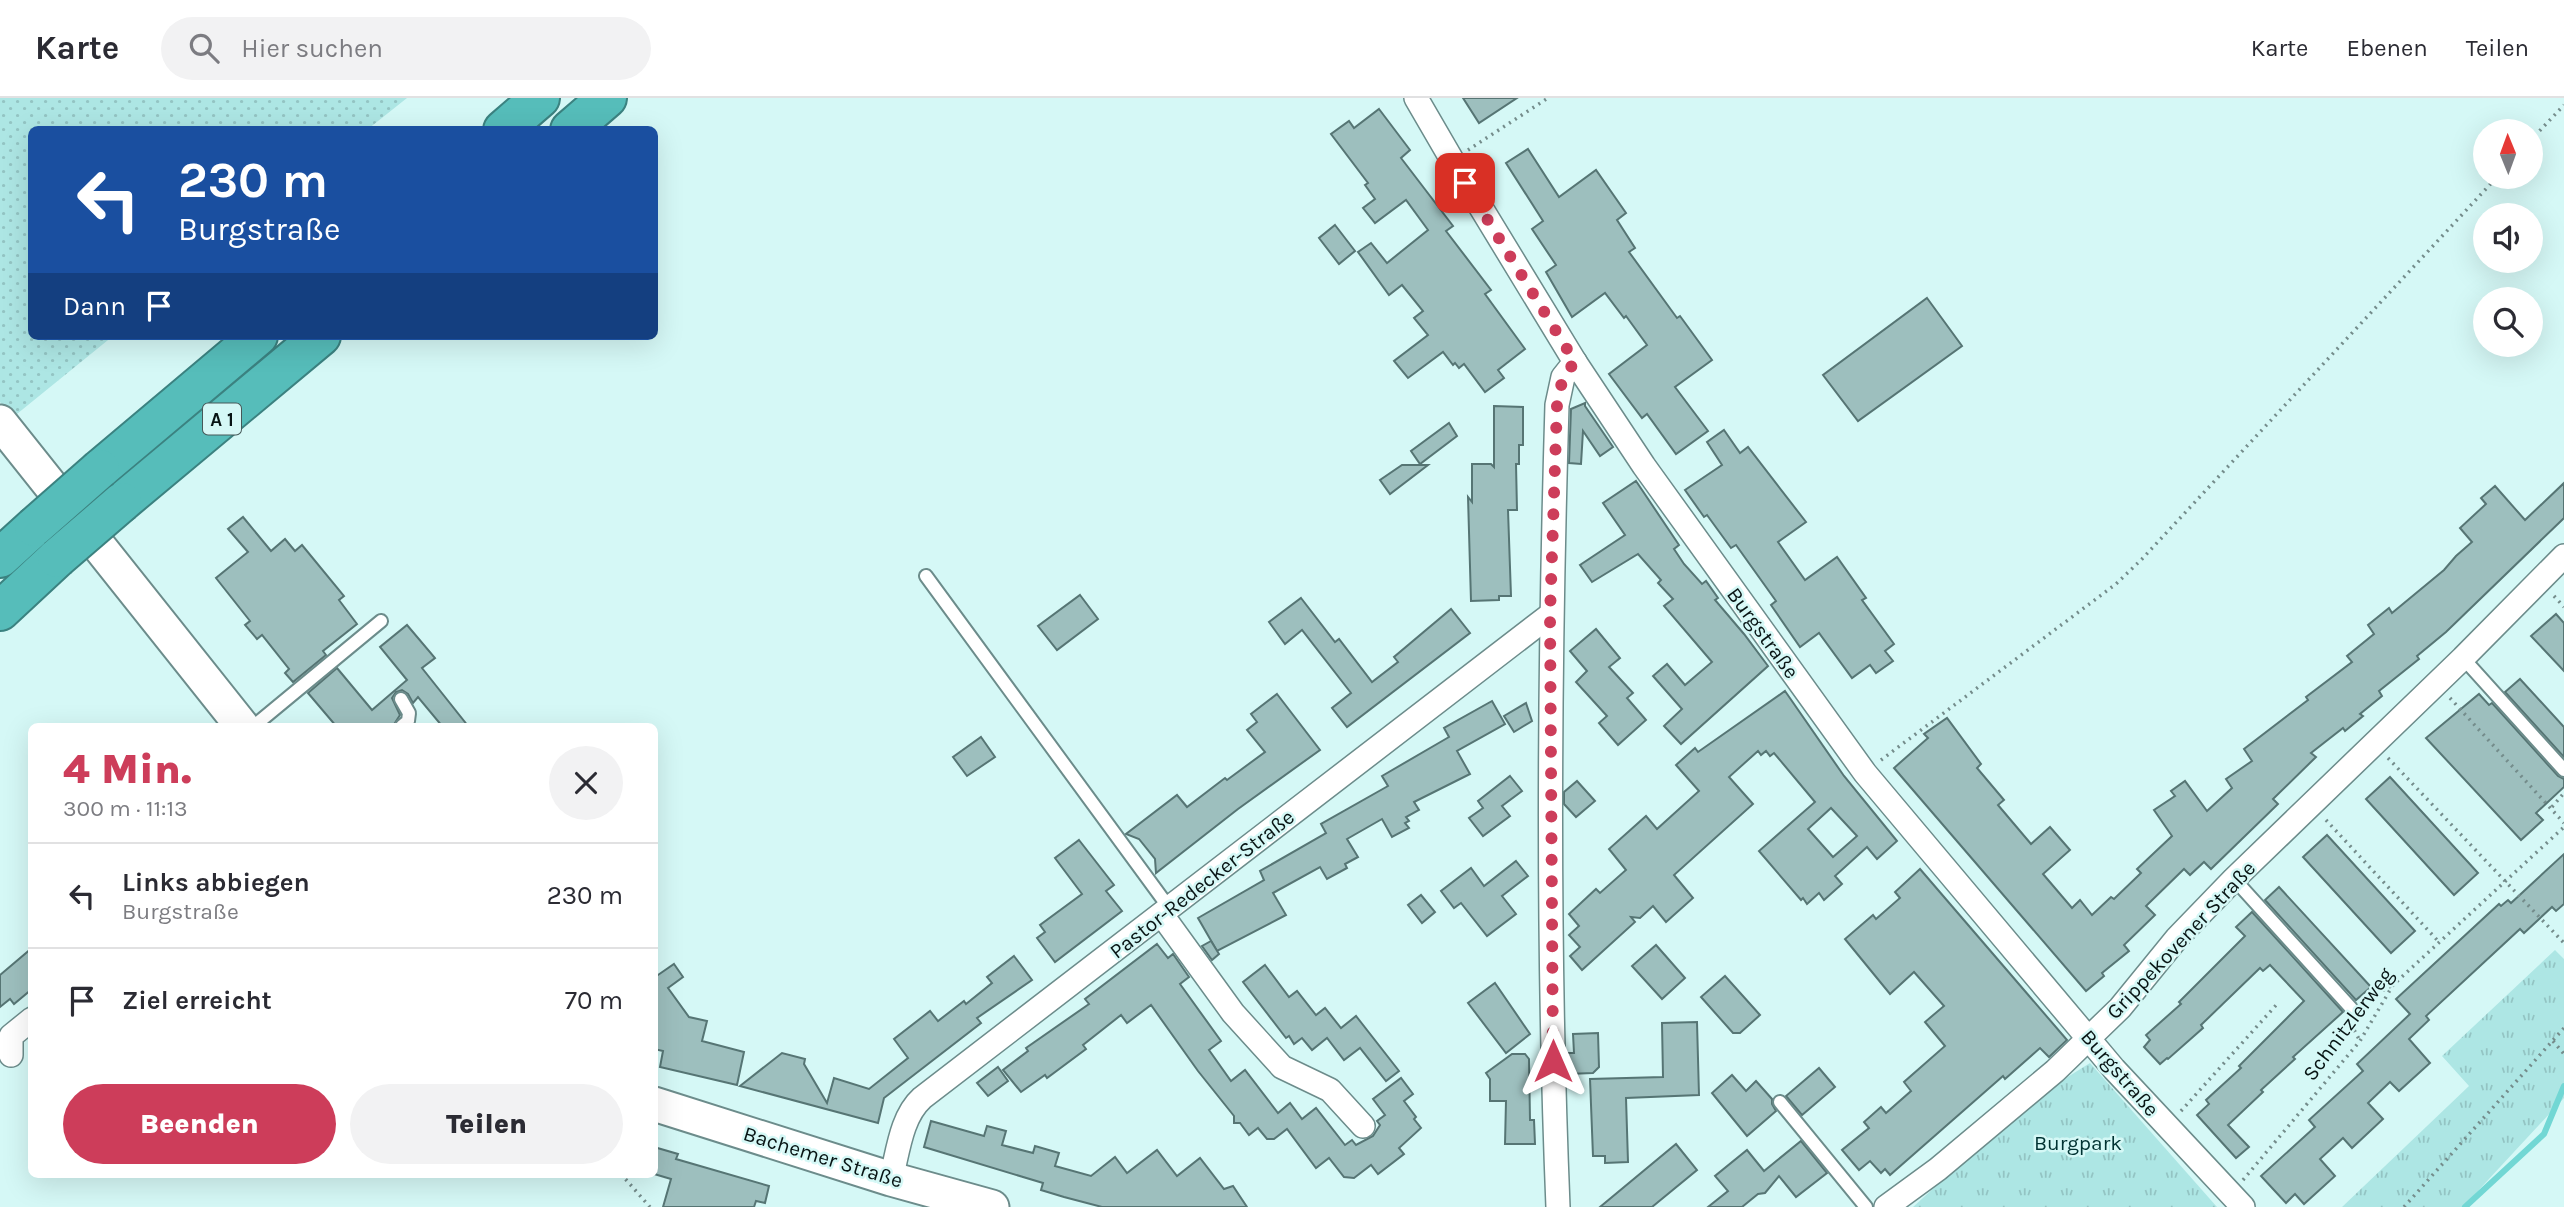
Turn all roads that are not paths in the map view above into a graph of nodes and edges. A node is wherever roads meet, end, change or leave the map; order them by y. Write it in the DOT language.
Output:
graph roads {
  1 [pos="540,98"];
  2 [pos="607,98"];
  3 [pos="1416,98"];
  4 [pos="508,126"];
  5 [pos="575,126"];
  6 [pos="253,340"];
  7 [pos="316,340"];
  8 [pos="1575,362"];
  9 [pos="0,422"];
  10 [pos="2564,556"];
  11 [pos="0,558"];
  12 [pos="926,576"];
  13 [pos="0,611"];
  14 [pos="1550,615"];
  15 [pos="382,621"];
  16 [pos="2463,658"];
  17 [pos="401,699"];
  18 [pos="240,723"];
  19 [pos="258,723"];
  20 [pos="406,723"];
  21 [pos="2564,770"];
  22 [pos="2234,879"];
  23 [pos="1166,912"];
  24 [pos="2351,1008"];
  25 [pos="28,1022"];
  26 [pos="2090,1038"];
  27 [pos="11,1055"];
  28 [pos="1780,1102"];
  29 [pos="658,1105"];
  30 [pos="1363,1126"];
  31 [pos="891,1179"];
  32 [pos="2237,1201"];
  33 [pos="992,1207"];
  34 [pos="1558,1207"];
  35 [pos="1866,1207"];
  36 [pos="1886,1207"];
  1 -- 4 [label="highway"];
  2 -- 5 [label="highway"];
  3 -- 8 [label="street, Burgstraße"];
  6 -- 11 [label="highway, A 1, bridge"];
  7 -- 13 [label="highway, A 1, bridge"];
  8 -- 14 [label="street"];
  8 -- 26 [label="street, Burgstraße"];
  9 -- 18 [label="street"];
  10 -- 16 [label="street, Grippekovener Straße"];
  12 -- 23 [label="lane"];
  14 -- 23 [label="street, Pastor-Redecker-Straße"];
  14 -- 34 [label="street"];
  15 -- 19 [label="lane"];
  16 -- 21 [label="lane"];
  16 -- 22 [label="street, Grippekovener Straße"];
  17 -- 20 [label="lane"];
  22 -- 24 [label="lane"];
  22 -- 26 [label="street, Grippekovener Straße"];
  23 -- 30 [label="street"];
  23 -- 31 [label="street, Pastor-Redecker-Straße"];
  25 -- 27 [label="street"];
  26 -- 32 [label="street, Burgstraße"];
  26 -- 36 [label="street, Grippekovener Straße"];
  28 -- 35 [label="lane"];
  29 -- 31 [label="street, Bachemer Straße"];
  31 -- 33 [label="street, Bachemer Straße"];
}
